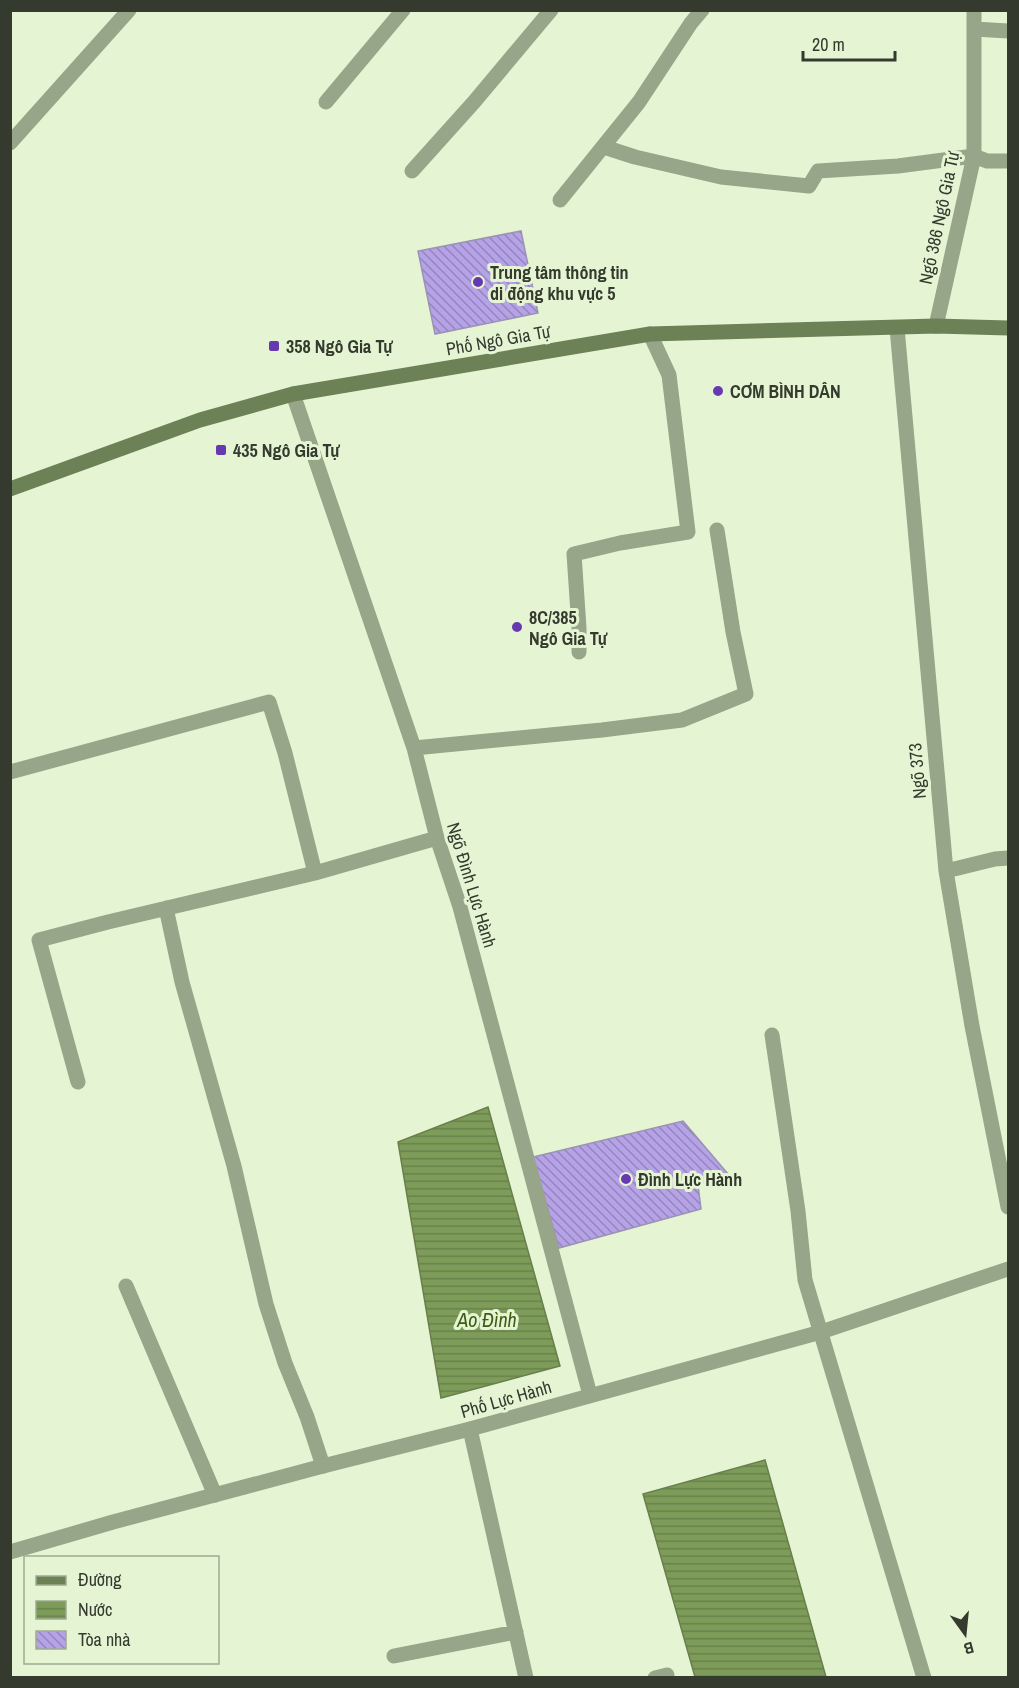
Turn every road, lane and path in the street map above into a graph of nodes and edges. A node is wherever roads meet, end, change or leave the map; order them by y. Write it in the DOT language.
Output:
graph roads {
  1 [pos="129,10"];
  2 [pos="403,10"];
  3 [pos="551,10"];
  4 [pos="702,10"];
  5 [pos="974,10"];
  6 [pos="974,29"];
  7 [pos="1008,31"];
  8 [pos="326,102"];
  9 [pos="10,143"];
  10 [pos="604,147"];
  11 [pos="974,156"];
  12 [pos="1008,161"];
  13 [pos="412,171"];
  14 [pos="560,200"];
  15 [pos="936,326"];
  16 [pos="897,328"];
  17 [pos="1008,328"];
  18 [pos="650,334"];
  19 [pos="293,394"];
  20 [pos="10,489"];
  21 [pos="717,530"];
  22 [pos="579,652"];
  23 [pos="414,748"];
  24 [pos="10,772"];
  25 [pos="437,838"];
  26 [pos="1008,858"];
  27 [pos="946,871"];
  28 [pos="315,873"];
  29 [pos="166,908"];
  30 [pos="772,1035"];
  31 [pos="78,1082"];
  32 [pos="1008,1207"];
  33 [pos="1008,1269"];
  34 [pos="126,1286"];
  35 [pos="821,1332"];
  36 [pos="590,1395"];
  37 [pos="470,1430"];
  38 [pos="323,1466"];
  39 [pos="214,1495"];
  40 [pos="10,1552"];
  41 [pos="516,1632"];
  42 [pos="394,1656"];
  43 [pos="526,1677"];
  44 [pos="924,1677"];
  1 -- 9 [label="street"];
  2 -- 8 [label="street"];
  3 -- 13 [label="street"];
  4 -- 10 [label="street"];
  5 -- 6 [label="street, Ngõ 386 Ngô Gia Tự"];
  6 -- 7 [label="street"];
  6 -- 11 [label="street, Ngõ 386 Ngô Gia Tự"];
  10 -- 11 [label="street"];
  10 -- 14 [label="street"];
  11 -- 12 [label="street"];
  11 -- 15 [label="street, Ngõ 386 Ngô Gia Tự"];
  15 -- 16 [label="main road, Phố Ngô Gia Tự"];
  15 -- 17 [label="main road, Phố Ngô Gia Tự"];
  16 -- 18 [label="main road, Phố Ngô Gia Tự"];
  16 -- 27 [label="street, Ngõ 373"];
  18 -- 19 [label="main road, Phố Ngô Gia Tự"];
  18 -- 22 [label="street"];
  19 -- 20 [label="main road, Phố Ngô Gia Tự"];
  19 -- 23 [label="street, Ngõ Đình Lực Hành"];
  21 -- 23 [label="street"];
  23 -- 25 [label="street, Ngõ Đình Lực Hành"];
  24 -- 28 [label="street"];
  25 -- 28 [label="street"];
  25 -- 36 [label="street, Ngõ Đình Lực Hành"];
  26 -- 27 [label="street"];
  27 -- 32 [label="street, Ngõ 373"];
  28 -- 29 [label="street"];
  29 -- 31 [label="street"];
  29 -- 38 [label="street"];
  30 -- 35 [label="street"];
  33 -- 35 [label="street, Phố Lực Hành"];
  34 -- 39 [label="street"];
  35 -- 36 [label="street, Phố Lực Hành"];
  35 -- 44 [label="street"];
  36 -- 37 [label="street, Phố Lực Hành"];
  37 -- 38 [label="street, Phố Lực Hành"];
  37 -- 41 [label="street"];
  38 -- 39 [label="street, Phố Lực Hành"];
  39 -- 40 [label="street, Phố Lực Hành"];
  41 -- 42 [label="street"];
  41 -- 43 [label="street"];
}
